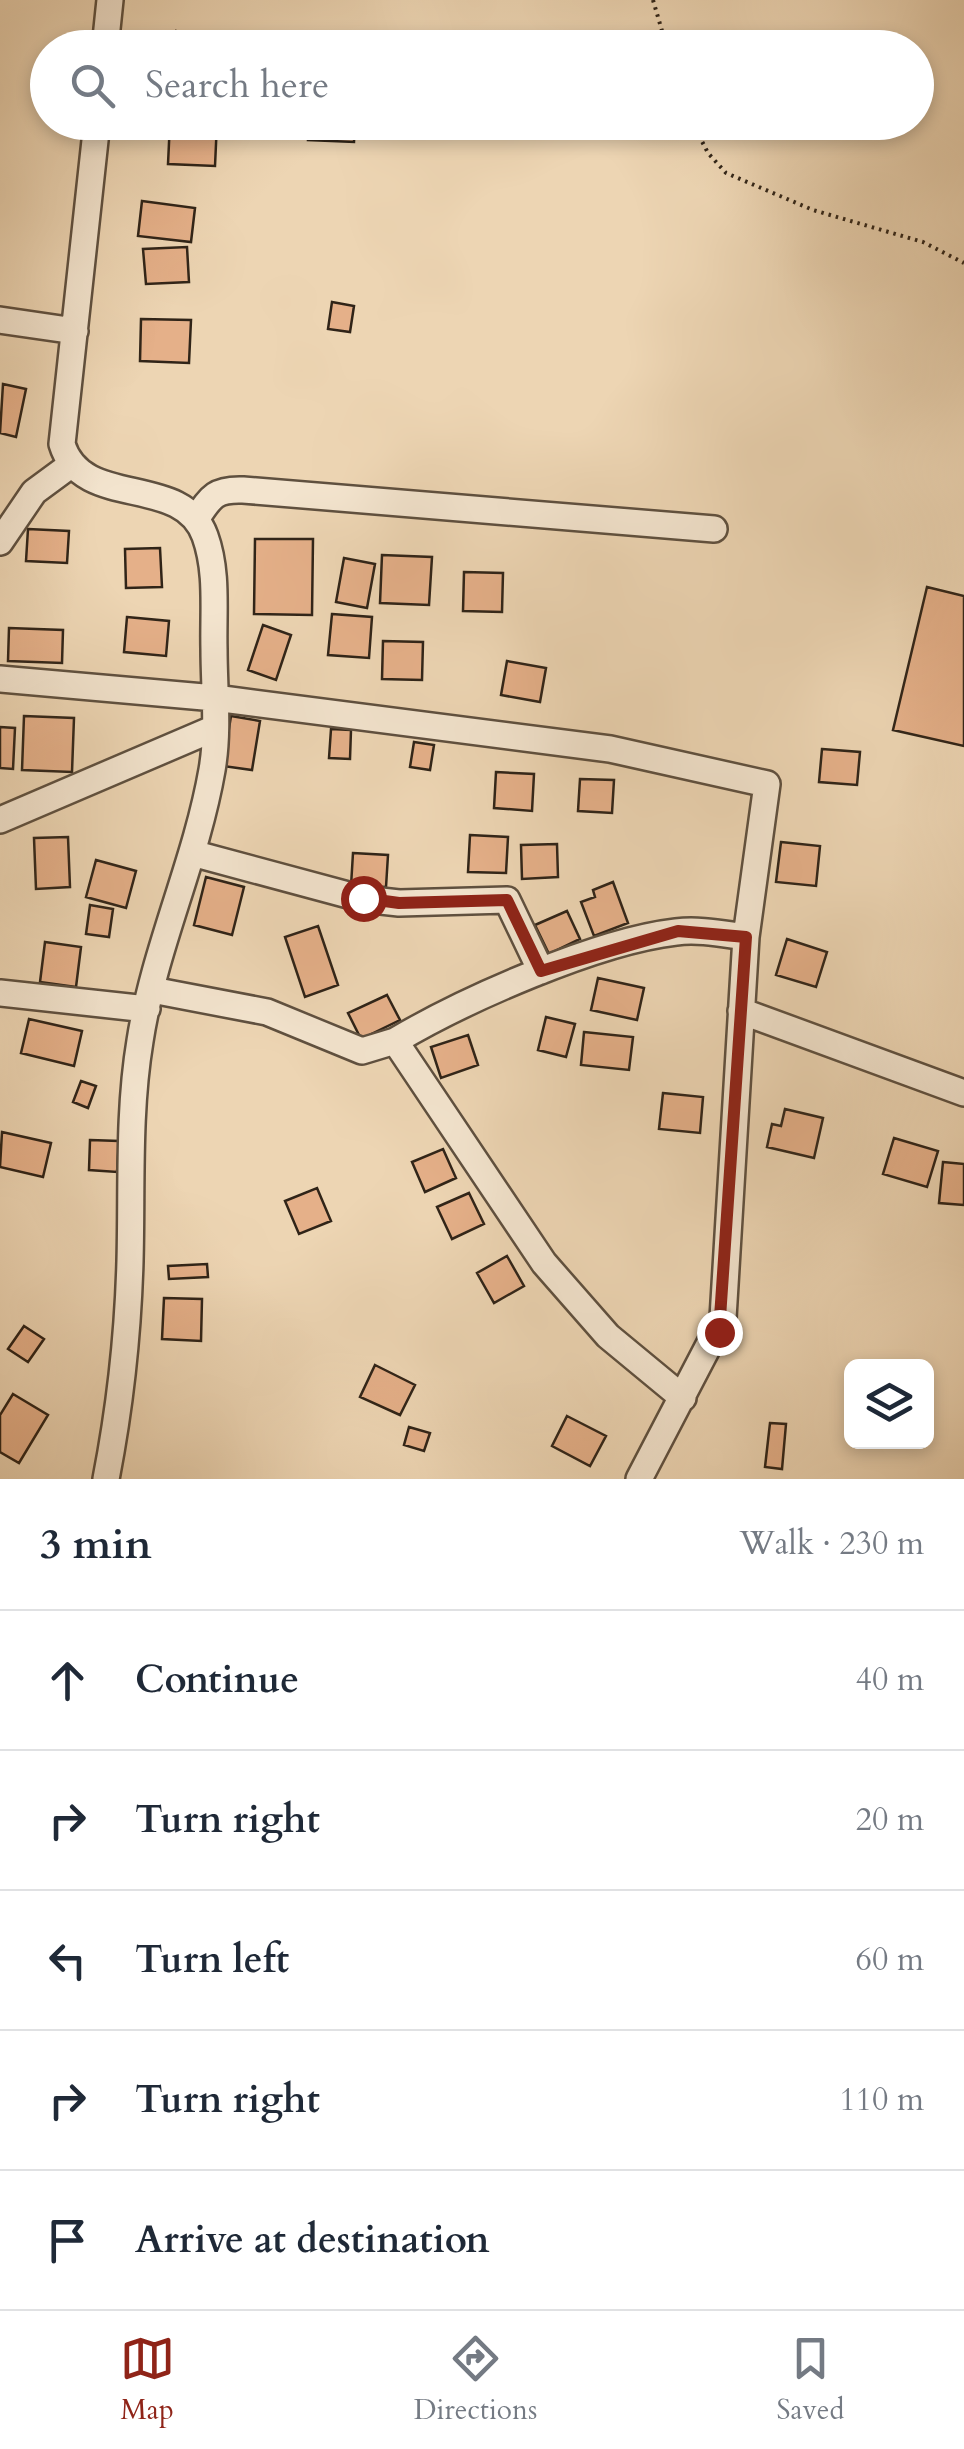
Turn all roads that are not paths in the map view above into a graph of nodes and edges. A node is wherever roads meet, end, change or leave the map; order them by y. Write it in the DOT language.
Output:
graph roads {
  1 [pos="110,0"];
  2 [pos="107,30"];
  3 [pos="95,140"];
  4 [pos="0,320"];
  5 [pos="75,331"];
  6 [pos="72,464"];
  7 [pos="197,518"];
  8 [pos="714,529"];
  9 [pos="0,542"];
  10 [pos="0,679"];
  11 [pos="215,698"];
  12 [pos="215,728"];
  13 [pos="0,820"];
  14 [pos="192,852"];
  15 [pos="746,937"];
  16 [pos="541,971"];
  17 [pos="0,993"];
  18 [pos="149,999"];
  19 [pos="741,1010"];
  20 [pos="395,1040"];
  21 [pos="964,1093"];
  22 [pos="682,1398"];
  23 [pos="105,1478"];
  24 [pos="638,1479"];
  1 -- 2 [label="street"];
  3 -- 5 [label="street"];
  4 -- 5 [label="street"];
  5 -- 6 [label="street"];
  6 -- 7 [label="street"];
  6 -- 9 [label="street"];
  7 -- 8 [label="street"];
  7 -- 11 [label="street"];
  10 -- 11 [label="street"];
  11 -- 12 [label="street"];
  11 -- 15 [label="street"];
  12 -- 13 [label="street"];
  12 -- 14 [label="street"];
  14 -- 16 [label="street"];
  14 -- 18 [label="street"];
  15 -- 16 [label="street"];
  15 -- 19 [label="street"];
  16 -- 20 [label="street"];
  17 -- 18 [label="street"];
  18 -- 20 [label="street"];
  18 -- 23 [label="street"];
  19 -- 21 [label="street"];
  19 -- 22 [label="street"];
  20 -- 22 [label="street"];
  22 -- 24 [label="street"];
}
